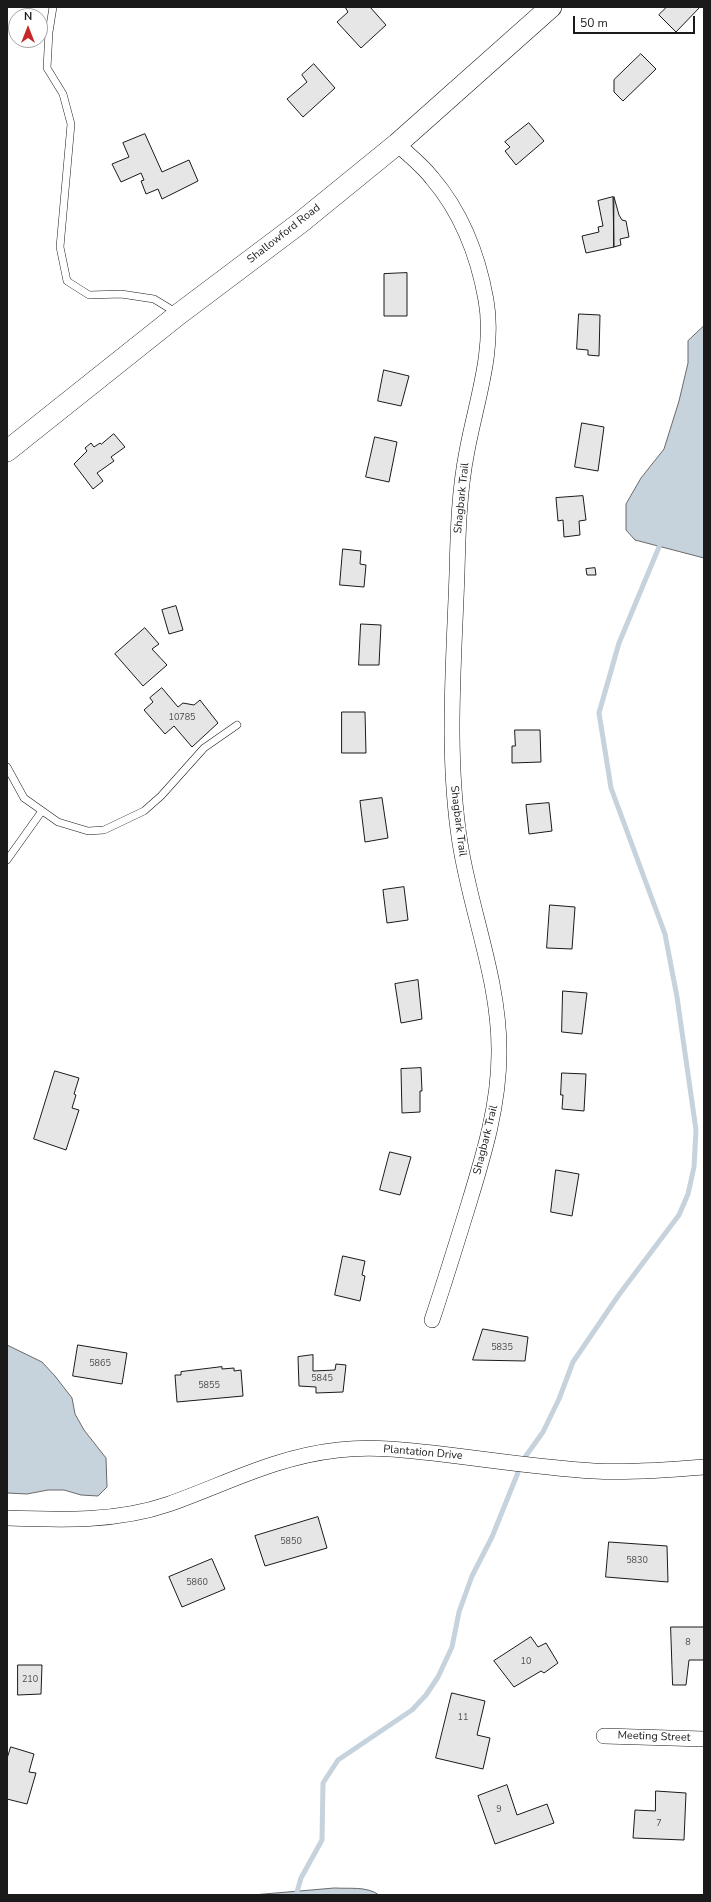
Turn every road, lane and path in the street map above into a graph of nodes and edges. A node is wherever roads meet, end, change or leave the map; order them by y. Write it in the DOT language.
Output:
graph roads {
  1 [pos="53,7"];
  2 [pos="551,7"];
  3 [pos="397,144"];
  4 [pos="178,314"];
  5 [pos="7,451"];
  6 [pos="237,725"];
  7 [pos="7,767"];
  8 [pos="42,811"];
  9 [pos="7,860"];
  10 [pos="432,1320"];
  11 [pos="704,1467"];
  12 [pos="7,1518"];
  13 [pos="604,1736"];
  14 [pos="704,1739"];
  1 -- 4 [label="lane"];
  2 -- 3 [label="street, Shallowford Road"];
  3 -- 4 [label="street, Shallowford Road"];
  3 -- 10 [label="street, Shagbark Trail"];
  4 -- 5 [label="street, Shallowford Road"];
  6 -- 8 [label="lane"];
  7 -- 8 [label="lane"];
  8 -- 9 [label="lane"];
  11 -- 12 [label="street, Plantation Drive"];
  13 -- 14 [label="street, Meeting Street"];
}
